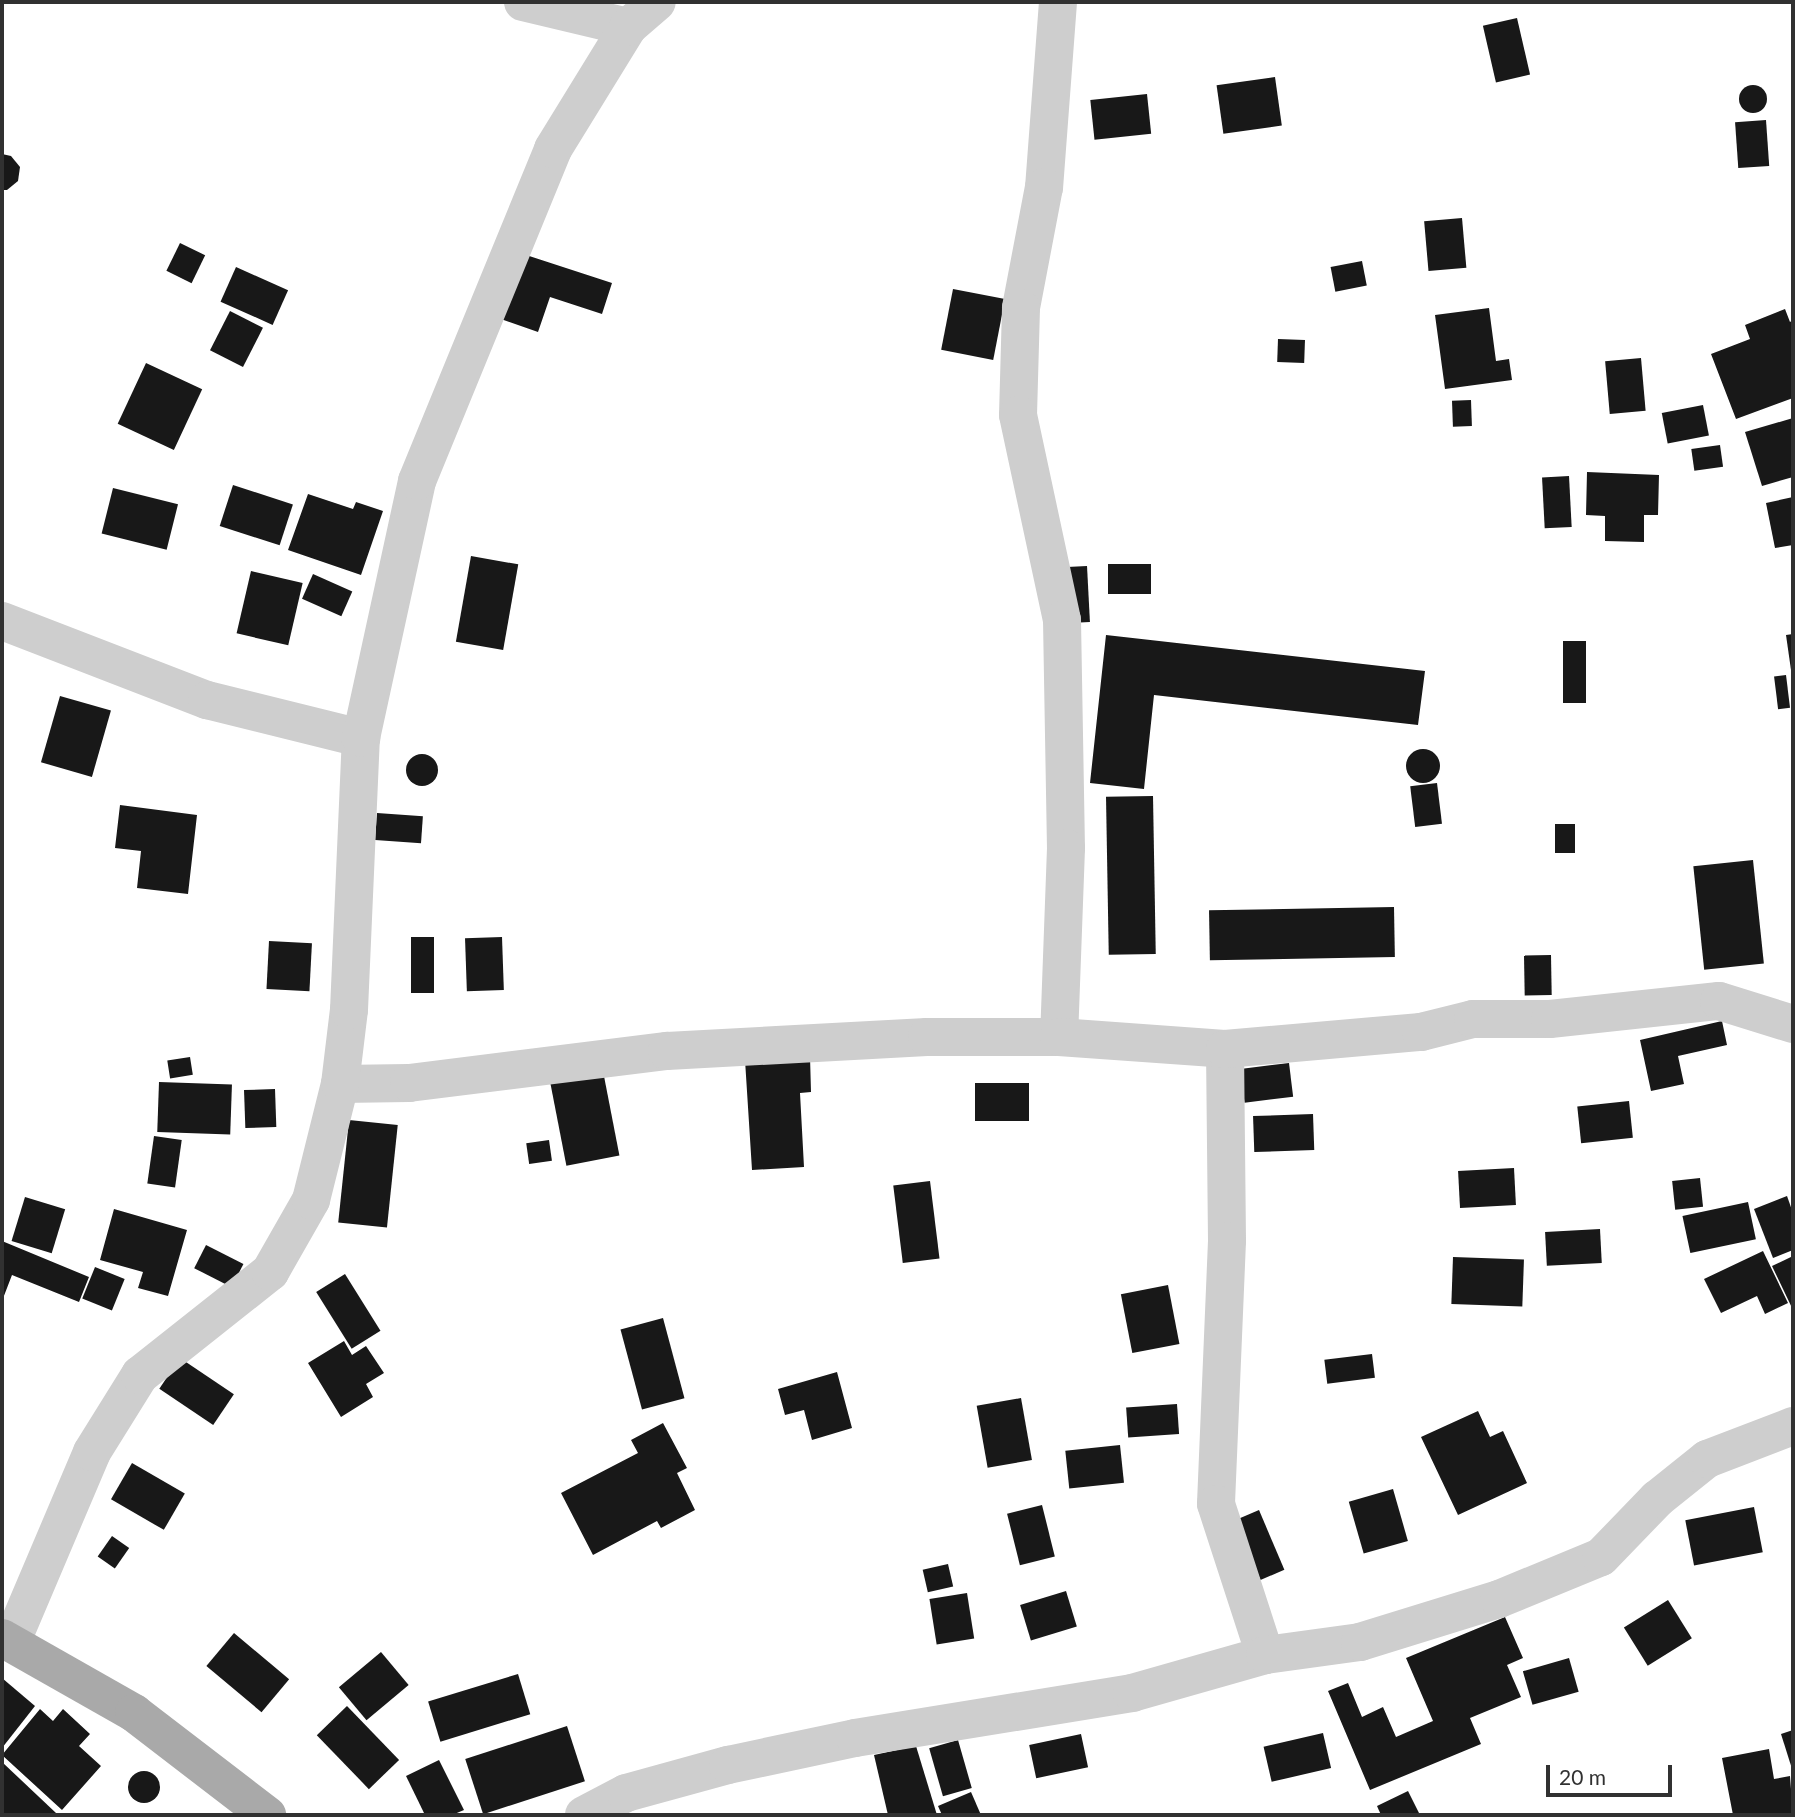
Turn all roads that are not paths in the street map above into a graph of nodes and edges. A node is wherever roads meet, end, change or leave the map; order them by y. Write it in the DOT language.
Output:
graph roads {
  1 [pos="523,2"];
  2 [pos="657,2"];
  3 [pos="1058,2"];
  4 [pos="628,27"];
  5 [pos="2,621"];
  6 [pos="360,738"];
  7 [pos="1793,1024"];
  8 [pos="1059,1037"];
  9 [pos="1225,1049"];
  10 [pos="340,1084"];
  11 [pos="1793,1426"];
  12 [pos="6,1640"];
  13 [pos="1265,1655"];
  14 [pos="267,1815"];
  15 [pos="584,1815"];
  1 -- 4 [label="street"];
  2 -- 4 [label="street"];
  3 -- 8 [label="street"];
  4 -- 6 [label="street"];
  5 -- 6 [label="street"];
  6 -- 10 [label="street"];
  7 -- 9 [label="street"];
  8 -- 9 [label="street"];
  8 -- 10 [label="street"];
  9 -- 13 [label="street"];
  10 -- 12 [label="street"];
  11 -- 13 [label="street"];
  12 -- 14 [label="main road"];
  13 -- 15 [label="street"];
}
